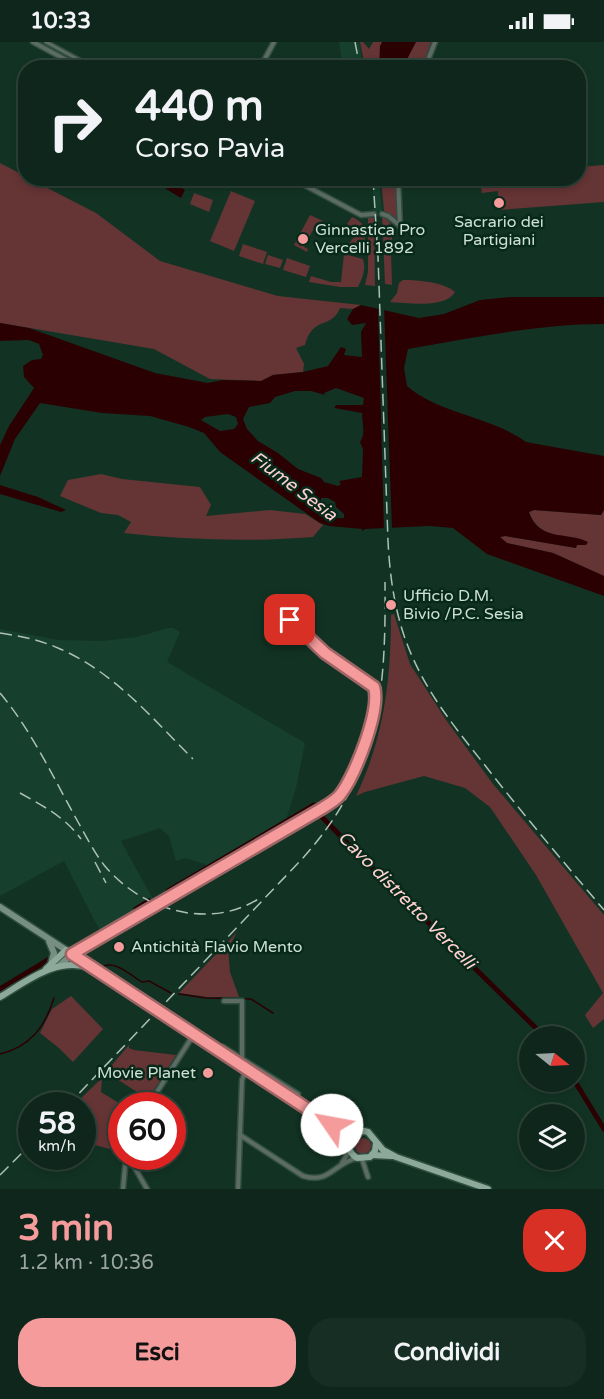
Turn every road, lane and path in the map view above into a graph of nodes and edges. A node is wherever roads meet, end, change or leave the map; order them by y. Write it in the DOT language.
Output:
graph roads {
  1 [pos="33,42"];
  2 [pos="46,42"];
  3 [pos="274,42"];
  4 [pos="435,42"];
  5 [pos="66,60"];
  6 [pos="79,60"];
  7 [pos="264,60"];
  8 [pos="428,60"];
  9 [pos="306,186"];
  10 [pos="398,186"];
  11 [pos="374,214"];
  12 [pos="382,214"];
  13 [pos="290,620"];
  14 [pos="0,907"];
  15 [pos="47,938"];
  16 [pos="69,952"];
  17 [pos="51,964"];
  18 [pos="59,966"];
  19 [pos="92,968"];
  20 [pos="44,971"];
  21 [pos="0,997"];
  22 [pos="224,1001"];
  23 [pos="194,1034"];
  24 [pos="224,1047"];
  25 [pos="242,1058"];
  26 [pos="244,1067"];
  27 [pos="157,1092"];
  28 [pos="298,1094"];
  29 [pos="332,1125"];
  30 [pos="355,1133"];
  31 [pos="240,1135"];
  32 [pos="349,1142"];
  33 [pos="376,1143"];
  34 [pos="349,1151"];
  35 [pos="371,1156"];
  36 [pos="396,1156"];
  37 [pos="360,1159"];
  38 [pos="342,1164"];
  39 [pos="125,1170"];
  40 [pos="135,1170"];
  41 [pos="367,1171"];
  42 [pos="368,1177"];
  43 [pos="123,1189"];
  44 [pos="147,1189"];
  45 [pos="238,1189"];
  46 [pos="488,1189"];
  1 -- 5 [label="street"];
  2 -- 6 [label="street"];
  3 -- 7 [label="street"];
  4 -- 8 [label="street"];
  9 -- 11 [label="street"];
  10 -- 12 [label="street"];
  13 -- 16 [label="street"];
  14 -- 15 [label="main road"];
  15 -- 16 [label="main road"];
  15 -- 17 [label="main road"];
  16 -- 17 [label="main road"];
  16 -- 18 [label="main road"];
  16 -- 19 [label="main road"];
  17 -- 20 [label="main road"];
  18 -- 19 [label="main road"];
  18 -- 20 [label="main road"];
  19 -- 23 [label="main road"];
  20 -- 21 [label="main road"];
  22 -- 25 [label="street"];
  23 -- 26 [label="main road"];
  23 -- 27 [label="street"];
  24 -- 25 [label="street"];
  25 -- 26 [label="street"];
  25 -- 28 [label="street"];
  26 -- 29 [label="main road"];
  26 -- 31 [label="street"];
  29 -- 30 [label="main road"];
  29 -- 32 [label="main road"];
  30 -- 32 [label="main road"];
  30 -- 33 [label="main road"];
  31 -- 38 [label="street"];
  31 -- 45 [label="street"];
  32 -- 34 [label="main road"];
  33 -- 35 [label="main road"];
  33 -- 36 [label="main road"];
  34 -- 37 [label="main road"];
  34 -- 38 [label="street"];
  35 -- 36 [label="main road"];
  35 -- 37 [label="main road"];
  35 -- 41 [label="street"];
  36 -- 46 [label="main road"];
  37 -- 38 [label="street"];
  37 -- 41 [label="street"];
  39 -- 43 [label="street"];
  40 -- 44 [label="street"];
  41 -- 42 [label="street"];
}
